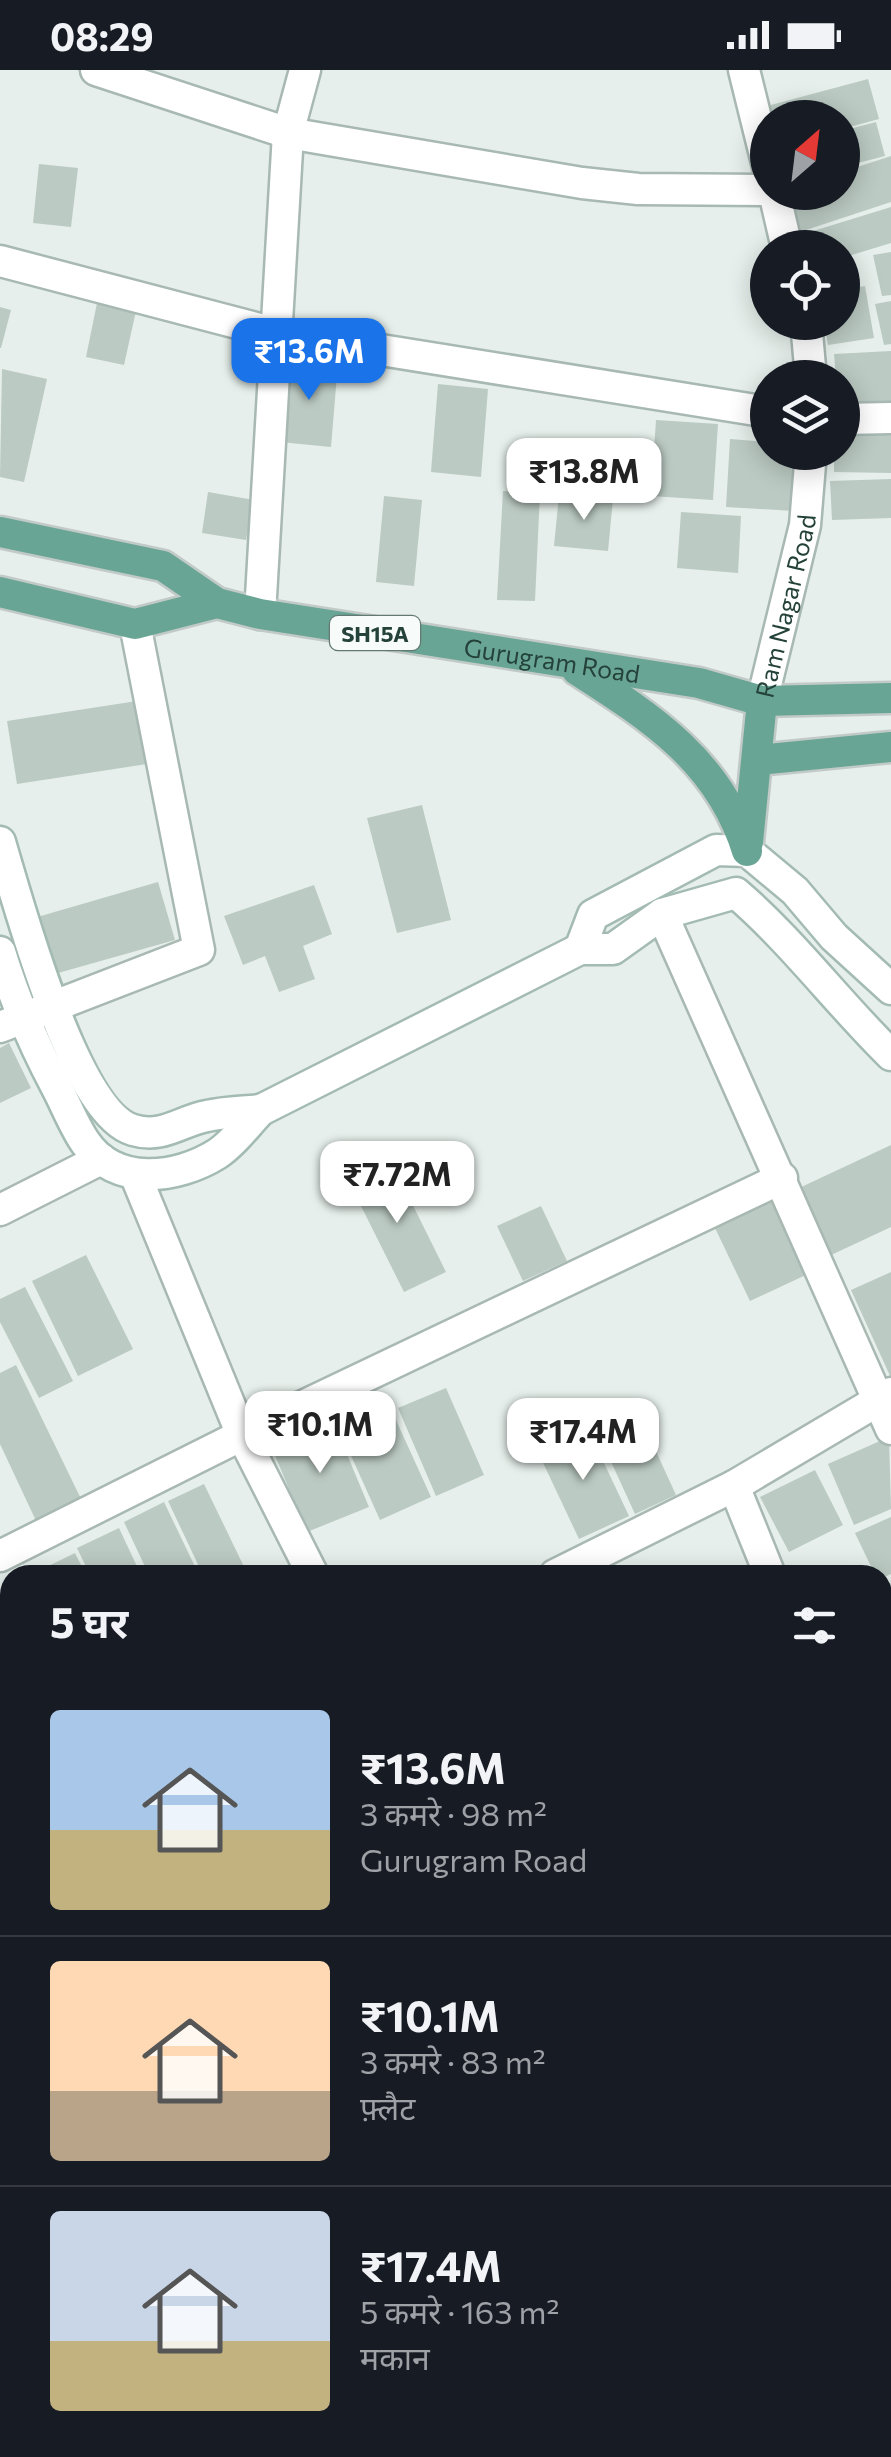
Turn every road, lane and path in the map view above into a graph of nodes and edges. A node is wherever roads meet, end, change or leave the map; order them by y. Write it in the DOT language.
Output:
graph roads {
  1 [pos="96,70"];
  2 [pos="305,70"];
  3 [pos="744,70"];
  4 [pos="751,100"];
  5 [pos="288,134"];
  6 [pos="750,191"];
  7 [pos="0,261"];
  8 [pos="275,334"];
  9 [pos="750,409"];
  10 [pos="891,418"];
  11 [pos="860,419"];
  12 [pos="810,470"];
  13 [pos="0,532"];
  14 [pos="0,592"];
  15 [pos="216,602"];
  16 [pos="260,614"];
  17 [pos="135,624"];
  18 [pos="566,663"];
  19 [pos="891,698"];
  20 [pos="762,701"];
  21 [pos="891,747"];
  22 [pos="758,760"];
  23 [pos="0,842"];
  24 [pos="748,851"];
  25 [pos="662,914"];
  26 [pos="580,949"];
  27 [pos="0,952"];
  28 [pos="891,989"];
  29 [pos="55,1007"];
  30 [pos="10,1022"];
  31 [pos="891,1055"];
  32 [pos="261,1110"];
  33 [pos="101,1159"];
  34 [pos="135,1174"];
  35 [pos="782,1178"];
  36 [pos="0,1210"];
  37 [pos="887,1408"];
  38 [pos="242,1435"];
  39 [pos="734,1486"];
  40 [pos="0,1556"];
  41 [pos="308,1565"];
  42 [pos="575,1565"];
  43 [pos="766,1565"];
  1 -- 5 [label="street"];
  2 -- 5 [label="street"];
  3 -- 4 [label="street"];
  5 -- 6 [label="street"];
  5 -- 8 [label="street"];
  7 -- 8 [label="street"];
  8 -- 9 [label="street"];
  8 -- 16 [label="street"];
  10 -- 11 [label="street"];
  12 -- 20 [label="street, Ram Nagar Road"];
  13 -- 15 [label="main road, Gurugram Road / SH15A"];
  14 -- 17 [label="main road"];
  15 -- 16 [label="main road, Gurugram Road / SH15A"];
  15 -- 17 [label="main road"];
  16 -- 18 [label="main road, Gurugram Road / SH15A"];
  17 -- 29 [label="street"];
  18 -- 20 [label="main road, Gurugram Road / SH15A"];
  18 -- 24 [label="main road"];
  19 -- 20 [label="main road, Gurugram Road / SH15A"];
  20 -- 22 [label="main road, Ram Nagar Road"];
  21 -- 22 [label="main road"];
  22 -- 24 [label="main road, Ram Nagar Road"];
  23 -- 29 [label="street"];
  24 -- 26 [label="street"];
  24 -- 28 [label="street"];
  25 -- 26 [label="street"];
  25 -- 31 [label="street"];
  25 -- 35 [label="street"];
  26 -- 32 [label="street"];
  27 -- 30 [label="street"];
  29 -- 30 [label="street"];
  29 -- 32 [label="street"];
  30 -- 33 [label="street"];
  32 -- 34 [label="street"];
  33 -- 34 [label="street"];
  33 -- 36 [label="street"];
  34 -- 38 [label="street"];
  35 -- 37 [label="street"];
  35 -- 38 [label="street"];
  37 -- 39 [label="street"];
  38 -- 40 [label="street"];
  38 -- 41 [label="street"];
  39 -- 42 [label="street"];
  39 -- 43 [label="street"];
}
